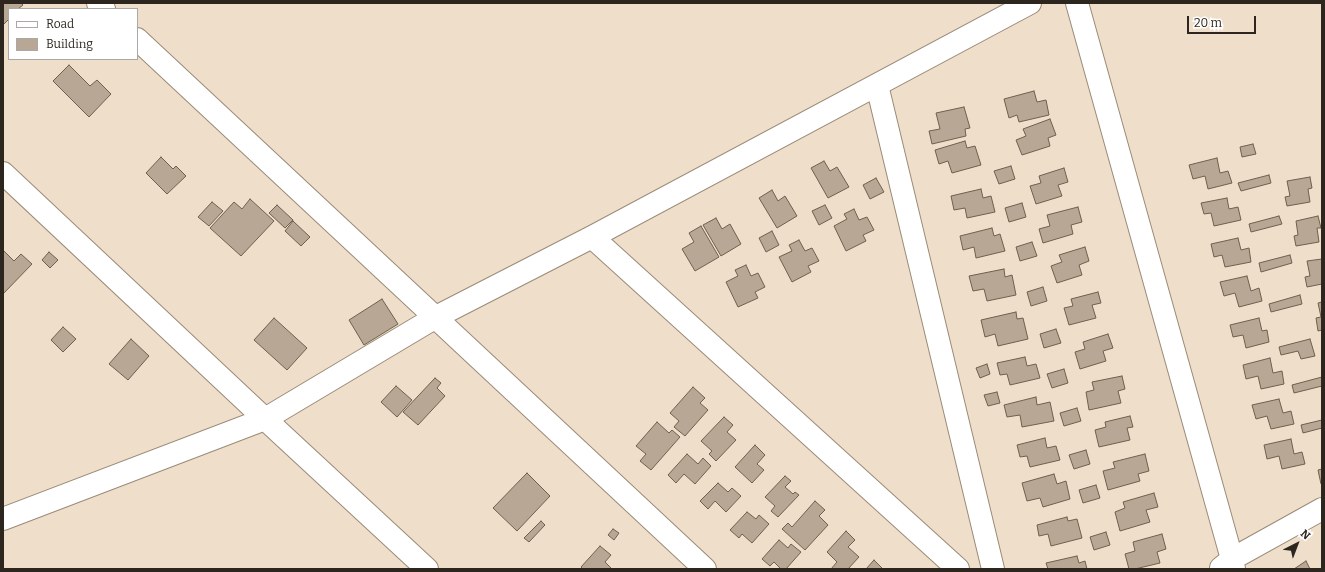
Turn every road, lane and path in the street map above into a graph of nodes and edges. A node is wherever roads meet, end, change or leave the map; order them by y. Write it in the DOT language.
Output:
graph roads {
  1 [pos="1030,3"];
  2 [pos="1077,3"];
  3 [pos="138,40"];
  4 [pos="877,85"];
  5 [pos="3,173"];
  6 [pos="592,237"];
  7 [pos="436,317"];
  8 [pos="265,419"];
  9 [pos="1322,509"];
  10 [pos="3,519"];
  11 [pos="1228,566"];
  12 [pos="427,569"];
  13 [pos="705,569"];
  14 [pos="958,569"];
  15 [pos="993,569"];
  1 -- 4 [label="street"];
  2 -- 11 [label="street"];
  3 -- 7 [label="street"];
  4 -- 6 [label="street"];
  4 -- 15 [label="street"];
  5 -- 8 [label="street"];
  6 -- 7 [label="street"];
  6 -- 14 [label="street"];
  7 -- 8 [label="street"];
  7 -- 13 [label="street"];
  8 -- 10 [label="street"];
  8 -- 12 [label="street"];
  9 -- 11 [label="street"];
}
